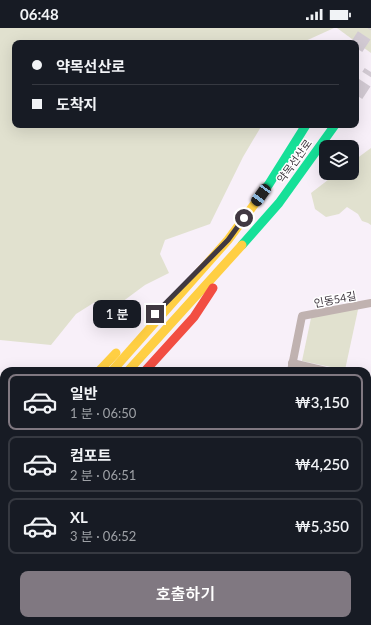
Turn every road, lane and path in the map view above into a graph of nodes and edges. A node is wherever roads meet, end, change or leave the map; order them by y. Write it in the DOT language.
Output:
graph roads {
  1 [pos="304,128"];
  2 [pos="333,128"];
  3 [pos="228,240"];
  4 [pos="240,248"];
  5 [pos="371,303"];
  6 [pos="103,367"];
  7 [pos="116,367"];
  8 [pos="132,367"];
  9 [pos="149,367"];
  10 [pos="291,367"];
  1 -- 3 [label="highway, 약목선산로"];
  2 -- 4 [label="highway, 약목선산로"];
  3 -- 6 [label="highway"];
  3 -- 7 [label="highway, 약목선산로"];
  4 -- 8 [label="highway, 약목선산로"];
  4 -- 9 [label="highway"];
  5 -- 10 [label="street, 인동54길"];
}
